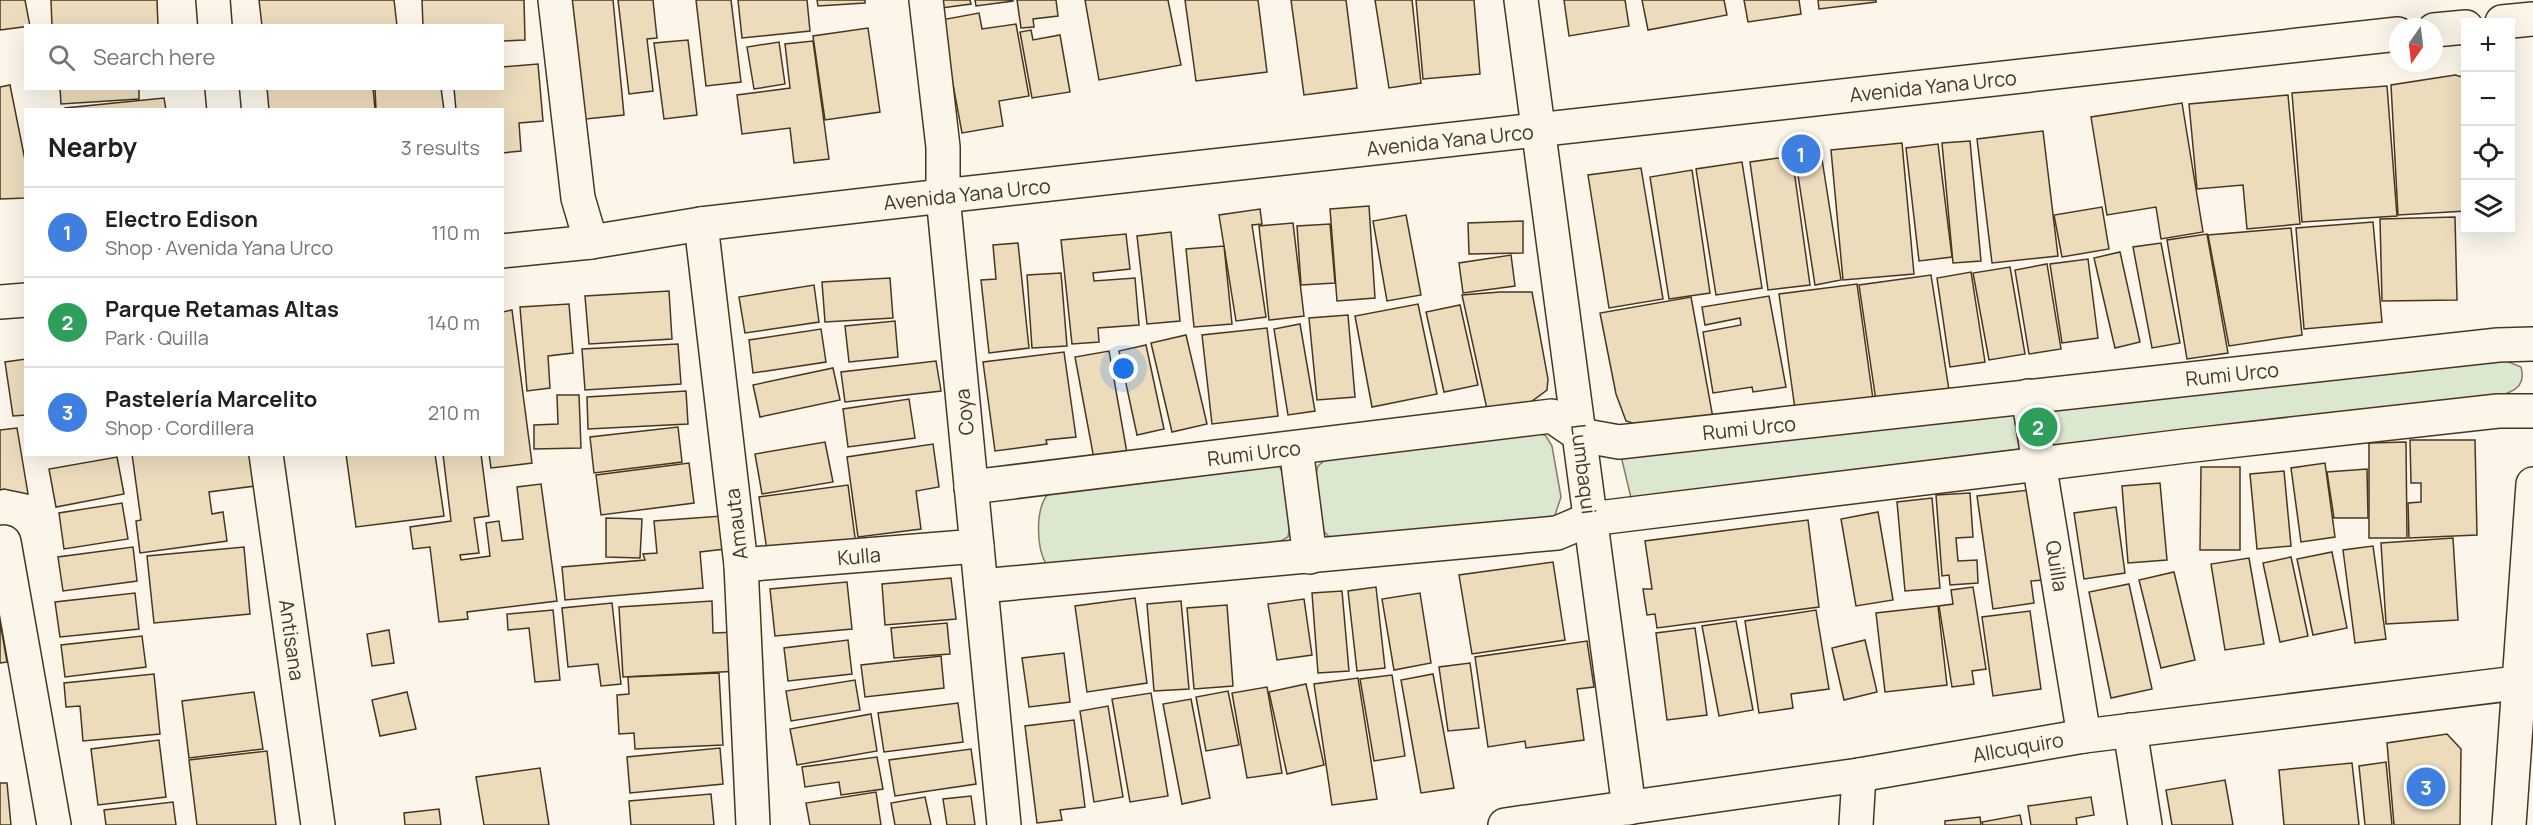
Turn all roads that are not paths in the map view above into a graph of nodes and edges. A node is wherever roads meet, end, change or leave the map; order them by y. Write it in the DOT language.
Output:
graph roads {
  1 [pos="213,0"];
  2 [pos="555,0"];
  3 [pos="926,0"];
  4 [pos="1521,0"];
  5 [pos="2533,19"];
  6 [pos="2515,21"];
  7 [pos="215,24"];
  8 [pos="2461,27"];
  9 [pos="2443,29"];
  10 [pos="2389,35"];
  11 [pos="222,90"];
  12 [pos="224,108"];
  13 [pos="1540,130"];
  14 [pos="943,196"];
  15 [pos="701,224"];
  16 [pos="591,242"];
  17 [pos="504,251"];
  18 [pos="24,300"];
  19 [pos="0,302"];
  20 [pos="2533,344"];
  21 [pos="2028,396"];
  22 [pos="2533,411"];
  23 [pos="1580,435"];
  24 [pos="1296,448"];
  25 [pos="267,456"];
  26 [pos="2040,465"];
  27 [pos="2533,484"];
  28 [pos="971,487"];
  29 [pos="1590,519"];
  30 [pos="4,543"];
  31 [pos="977,546"];
  32 [pos="1310,557"];
  33 [pos="741,565"];
  34 [pos="981,586"];
  35 [pos="2526,682"];
  36 [pos="2130,730"];
  37 [pos="2084,736"];
  38 [pos="1859,774"];
  39 [pos="1629,808"];
  40 [pos="54,825"];
  41 [pos="318,825"];
  42 [pos="753,825"];
  43 [pos="1004,825"];
  44 [pos="1505,825"];
  45 [pos="1856,825"];
  46 [pos="2145,825"];
  47 [pos="2509,825"];
  1 -- 7 [label="street"];
  2 -- 16 [label="street"];
  3 -- 14 [label="street, Coya"];
  4 -- 13 [label="street, Lumbaqui"];
  5 -- 6 [label="street"];
  8 -- 9 [label="street"];
  10 -- 13 [label="street, Avenida Yana Urco"];
  11 -- 12 [label="street"];
  13 -- 14 [label="street, Avenida Yana Urco"];
  13 -- 23 [label="street, Lumbaqui"];
  14 -- 15 [label="street, Avenida Yana Urco"];
  14 -- 28 [label="street, Coya"];
  15 -- 16 [label="street, Avenida Yana Urco"];
  15 -- 33 [label="street, Amauta"];
  16 -- 17 [label="street, Avenida Yana Urco"];
  18 -- 19 [label="street"];
  20 -- 21 [label="street, Rumi Urco"];
  21 -- 23 [label="street, Rumi Urco"];
  21 -- 26 [label="street, Quilla"];
  22 -- 26 [label="street"];
  23 -- 24 [label="street, Rumi Urco"];
  23 -- 29 [label="street, Lumbaqui"];
  24 -- 28 [label="street, Rumi Urco"];
  24 -- 32 [label="street"];
  25 -- 41 [label="street, Antisana"];
  26 -- 29 [label="street"];
  26 -- 37 [label="street, Quilla"];
  27 -- 35 [label="street"];
  28 -- 31 [label="street, Coya"];
  29 -- 32 [label="street"];
  29 -- 39 [label="street, Lumbaqui"];
  30 -- 40 [label="street"];
  31 -- 33 [label="street, Kulla"];
  31 -- 34 [label="street, Coya"];
  32 -- 34 [label="street"];
  33 -- 42 [label="street, Amauta"];
  34 -- 43 [label="street, Coya"];
  35 -- 36 [label="street, Allcuquiro"];
  35 -- 47 [label="street"];
  36 -- 37 [label="street, Allcuquiro"];
  36 -- 46 [label="street"];
  37 -- 38 [label="street, Allcuquiro"];
  38 -- 39 [label="street, Allcuquiro"];
  38 -- 45 [label="street"];
  39 -- 44 [label="street, Allcuquiro"];
}
